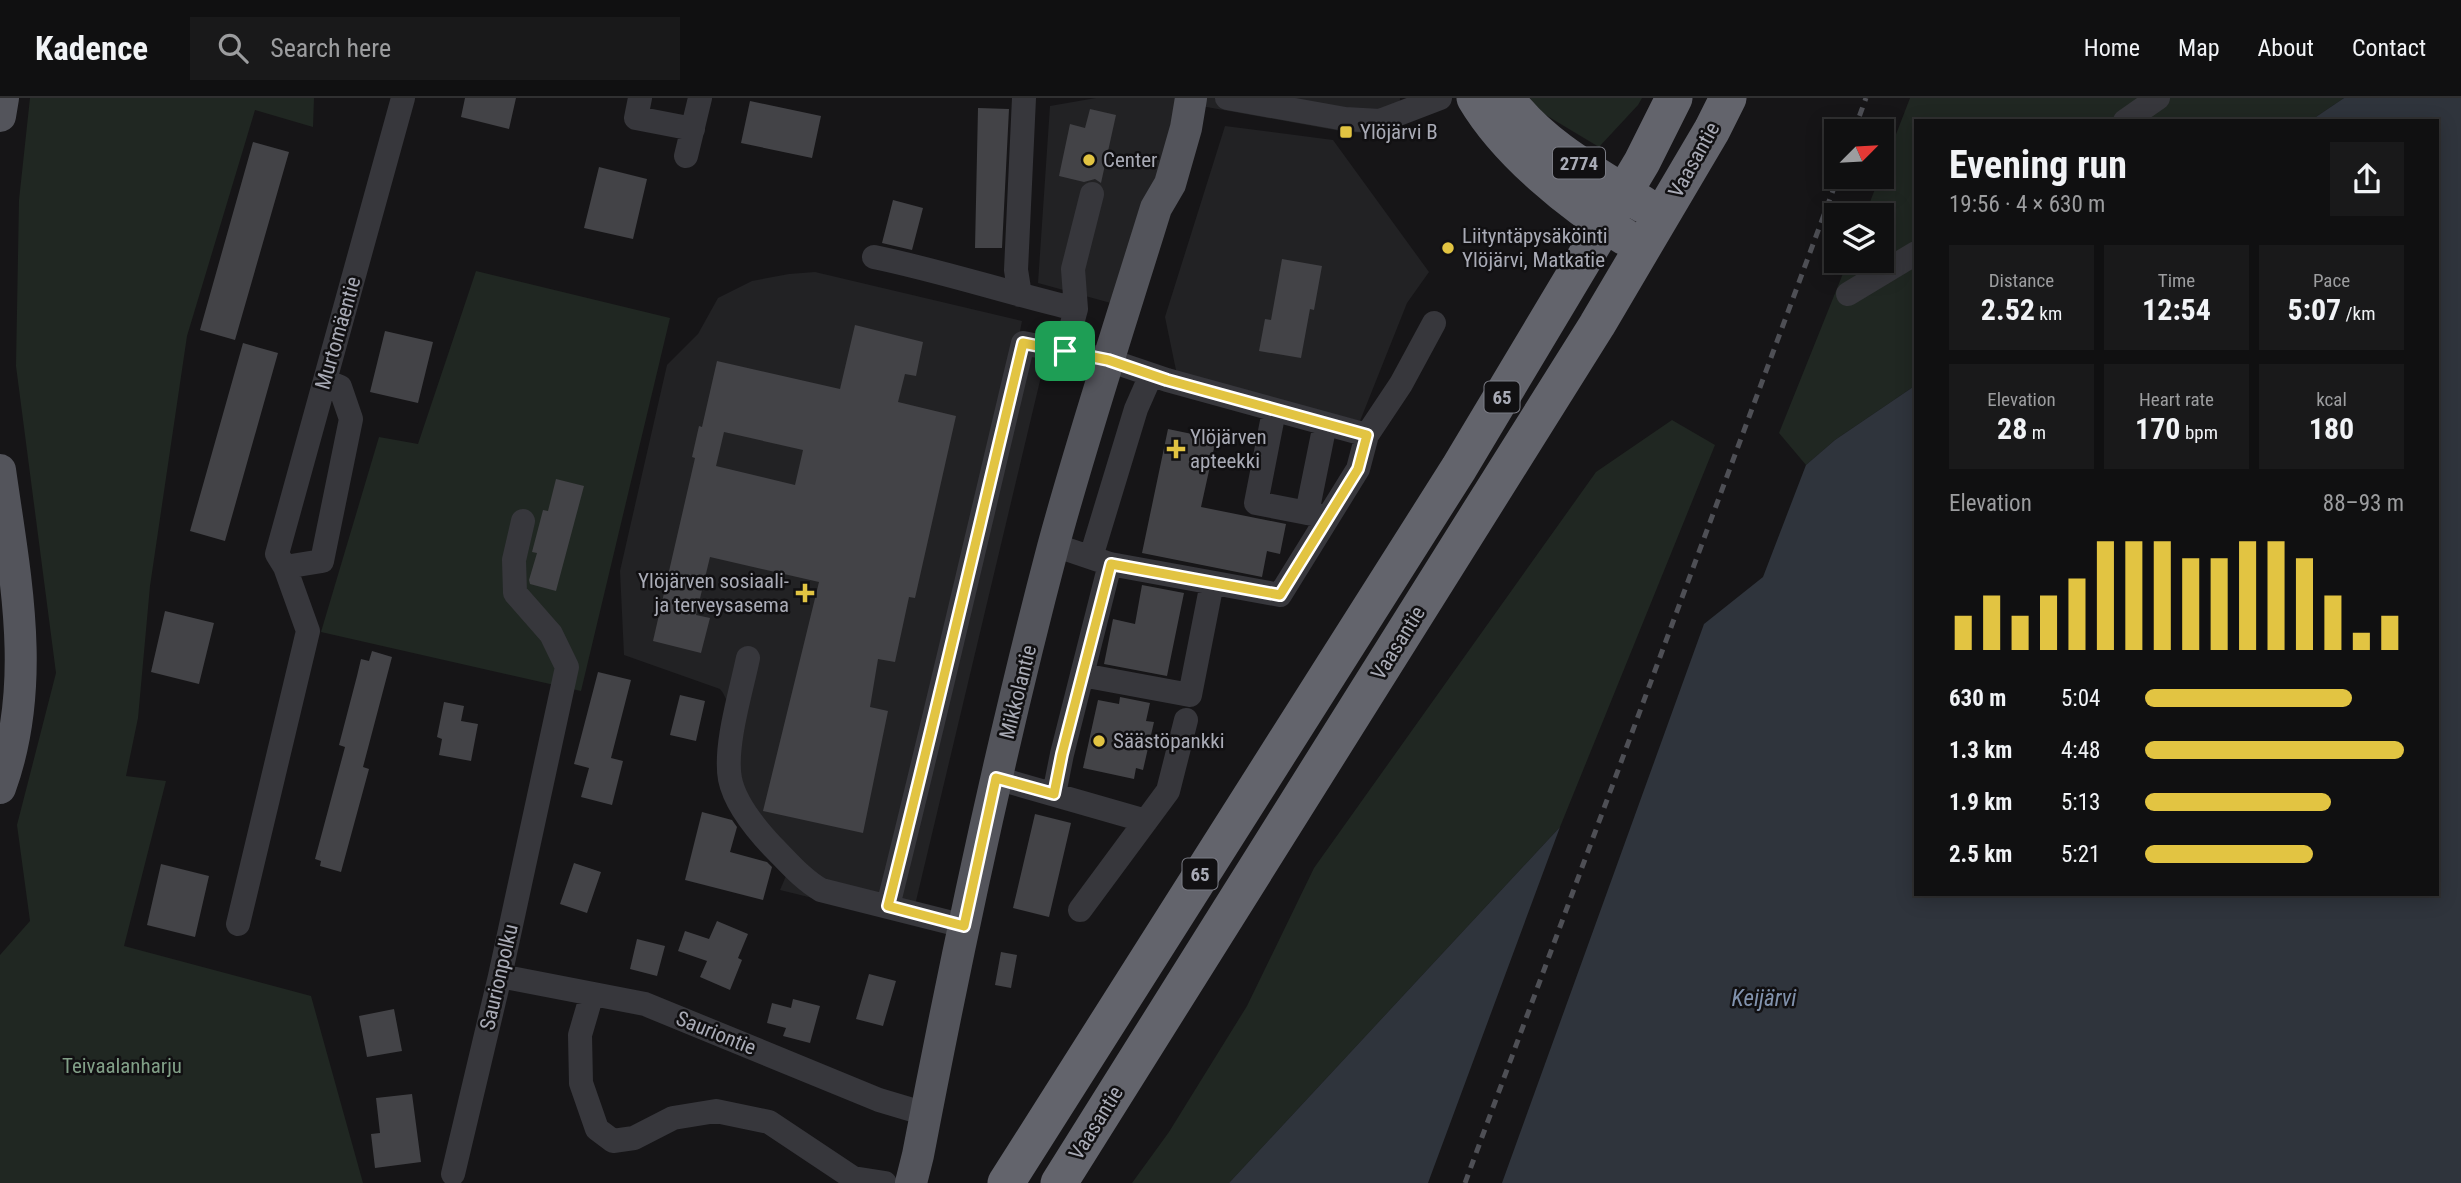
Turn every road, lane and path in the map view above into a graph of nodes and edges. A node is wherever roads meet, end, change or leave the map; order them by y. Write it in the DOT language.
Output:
graph roads {
  1 [pos="3,98"];
  2 [pos="403,98"];
  3 [pos="640,98"];
  4 [pos="700,98"];
  5 [pos="1024,98"];
  6 [pos="1172,98"];
  7 [pos="1191,98"];
  8 [pos="1227,98"];
  9 [pos="1440,98"];
  10 [pos="1475,98"];
  11 [pos="1506,98"];
  12 [pos="1674,98"];
  13 [pos="1728,98"];
  14 [pos="2158,98"];
  15 [pos="0,116"];
  16 [pos="2128,119"];
  17 [pos="692,129"];
  18 [pos="686,156"];
  19 [pos="1624,193"];
  20 [pos="1092,194"];
  21 [pos="1156,208"];
  22 [pos="1662,216"];
  23 [pos="1605,225"];
  24 [pos="1644,248"];
  25 [pos="1914,254"];
  26 [pos="874,257"];
  27 [pos="1848,294"];
  28 [pos="1020,295"];
  29 [pos="1076,309"];
  30 [pos="1434,323"];
  31 [pos="1065,351"];
  32 [pos="1108,360"];
  33 [pos="1151,375"];
  34 [pos="325,382"];
  35 [pos="1274,411"];
  36 [pos="1325,424"];
  37 [pos="1367,435"];
  38 [pos="0,470"];
  39 [pos="1317,515"];
  40 [pos="523,521"];
  41 [pos="1054,545"];
  42 [pos="1101,561"];
  43 [pos="285,567"];
  44 [pos="1212,583"];
  45 [pos="747,658"];
  46 [pos="1082,676"];
  47 [pos="1186,720"];
  48 [pos="996,778"];
  49 [pos="0,788"];
  50 [pos="1054,794"];
  51 [pos="1146,821"];
  52 [pos="888,906"];
  53 [pos="1080,911"];
  54 [pos="238,924"];
  55 [pos="964,926"];
  56 [pos="500,975"];
  57 [pos="592,994"];
  58 [pos="926,1114"];
  59 [pos="453,1174"];
  60 [pos="885,1183"];
  61 [pos="911,1183"];
  62 [pos="1006,1183"];
  63 [pos="1059,1183"];
  1 -- 15 [label="main road"];
  2 -- 34 [label="street, Murtomäentie"];
  3 -- 17 [label="street"];
  4 -- 17 [label="street"];
  5 -- 28 [label="street"];
  6 -- 21 [label="main road, Mikkolantie"];
  7 -- 21 [label="main road, Mikkolantie"];
  8 -- 9 [label="street"];
  10 -- 23 [label="highway, 2774"];
  11 -- 19 [label="highway, 2774"];
  12 -- 19 [label="highway, Vaasantie / 65"];
  13 -- 22 [label="highway, Vaasantie / 65"];
  14 -- 16 [label="street"];
  17 -- 18 [label="street"];
  19 -- 22 [label="highway, 2774"];
  19 -- 23 [label="highway, Vaasantie / 65"];
  20 -- 29 [label="street"];
  21 -- 32 [label="main road, Mikkolantie"];
  22 -- 24 [label="highway, Vaasantie / 65"];
  23 -- 24 [label="highway, 2774"];
  23 -- 62 [label="highway, Vaasantie / 65"];
  24 -- 63 [label="highway, Vaasantie / 65"];
  25 -- 27 [label="street"];
  26 -- 28 [label="street"];
  28 -- 29 [label="street"];
  29 -- 31 [label="street"];
  30 -- 37 [label="street"];
  31 -- 32 [label="street"];
  31 -- 52 [label="street"];
  32 -- 33 [label="street"];
  32 -- 41 [label="main road, Mikkolantie"];
  33 -- 35 [label="street"];
  33 -- 42 [label="street"];
  34 -- 43 [label="street, Murtomäentie"];
  34 -- 43 [label="street"];
  35 -- 36 [label="street"];
  35 -- 39 [label="street"];
  36 -- 37 [label="street"];
  36 -- 39 [label="street"];
  37 -- 39 [label="street"];
  38 -- 49 [label="main road"];
  39 -- 44 [label="street"];
  40 -- 56 [label="street, Saurionpolku"];
  41 -- 42 [label="street"];
  41 -- 48 [label="main road, Mikkolantie"];
  42 -- 44 [label="street"];
  42 -- 46 [label="street"];
  43 -- 54 [label="street, Murtomäentie"];
  44 -- 46 [label="street"];
  45 -- 52 [label="street"];
  46 -- 50 [label="street"];
  47 -- 51 [label="street"];
  48 -- 50 [label="street"];
  48 -- 55 [label="main road, Mikkolantie"];
  50 -- 51 [label="street"];
  51 -- 53 [label="street"];
  52 -- 55 [label="street"];
  55 -- 58 [label="main road, Mikkolantie"];
  56 -- 57 [label="street, Sauriontie"];
  56 -- 59 [label="street, Saurionpolku"];
  57 -- 58 [label="street, Sauriontie"];
  57 -- 60 [label="street"];
  58 -- 61 [label="main road, Mikkolantie"];
}
